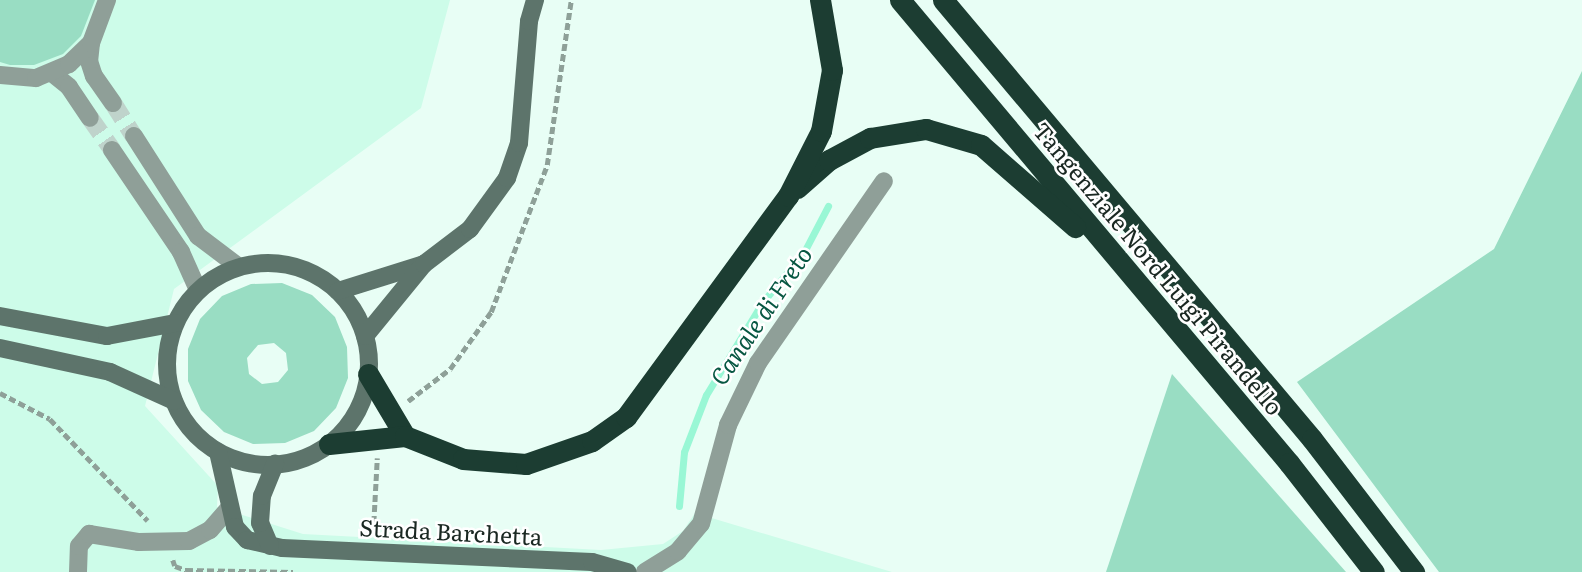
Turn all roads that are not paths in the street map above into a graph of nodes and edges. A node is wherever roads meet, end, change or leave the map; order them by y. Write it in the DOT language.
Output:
graph roads {
  1 [pos="107,0"];
  2 [pos="535,0"];
  3 [pos="820,0"];
  4 [pos="900,0"];
  5 [pos="950,5"];
  6 [pos="91,43"];
  7 [pos="52,73"];
  8 [pos="0,75"];
  9 [pos="113,103"];
  10 [pos="90,118"];
  11 [pos="134,136"];
  12 [pos="112,150"];
  13 [pos="884,181"];
  14 [pos="788,196"];
  15 [pos="424,264"];
  16 [pos="239,267"];
  17 [pos="198,290"];
  18 [pos="338,290"];
  19 [pos="1144,292"];
  20 [pos="0,316"];
  21 [pos="175,323"];
  22 [pos="365,336"];
  23 [pos="0,348"];
  24 [pos="368,374"];
  25 [pos="174,401"];
  26 [pos="405,436"];
  27 [pos="329,444"];
  28 [pos="218,452"];
  29 [pos="275,464"];
  30 [pos="230,507"];
  31 [pos="270,546"];
  32 [pos="78,572"];
  33 [pos="628,572"];
  34 [pos="646,572"];
  35 [pos="1374,572"];
  36 [pos="1414,572"];
  1 -- 6 [label="street"];
  2 -- 15 [label="street"];
  3 -- 14 [label="highway"];
  4 -- 19 [label="highway, Tangenziale Nord Luigi Pirandello"];
  5 -- 36 [label="highway, Tangenziale Nord Luigi Pirandello"];
  6 -- 7 [label="street"];
  6 -- 9 [label="street"];
  7 -- 8 [label="street"];
  7 -- 10 [label="street"];
  11 -- 16 [label="street"];
  12 -- 17 [label="street"];
  13 -- 34 [label="street"];
  14 -- 19 [label="highway"];
  14 -- 26 [label="highway"];
  15 -- 18 [label="street"];
  15 -- 22 [label="street"];
  16 -- 17 [label="street"];
  16 -- 18 [label="street"];
  17 -- 21 [label="street"];
  18 -- 22 [label="street"];
  19 -- 35 [label="highway, Tangenziale Nord Luigi Pirandello"];
  20 -- 21 [label="street"];
  21 -- 25 [label="street"];
  22 -- 24 [label="street"];
  23 -- 25 [label="street"];
  24 -- 26 [label="highway"];
  24 -- 27 [label="street"];
  25 -- 28 [label="street"];
  26 -- 27 [label="highway"];
  27 -- 29 [label="street"];
  28 -- 29 [label="street"];
  28 -- 30 [label="street, Strada Barchetta"];
  29 -- 31 [label="street"];
  30 -- 31 [label="street, Strada Barchetta"];
  30 -- 32 [label="street"];
  31 -- 33 [label="street, Strada Barchetta"];
}
